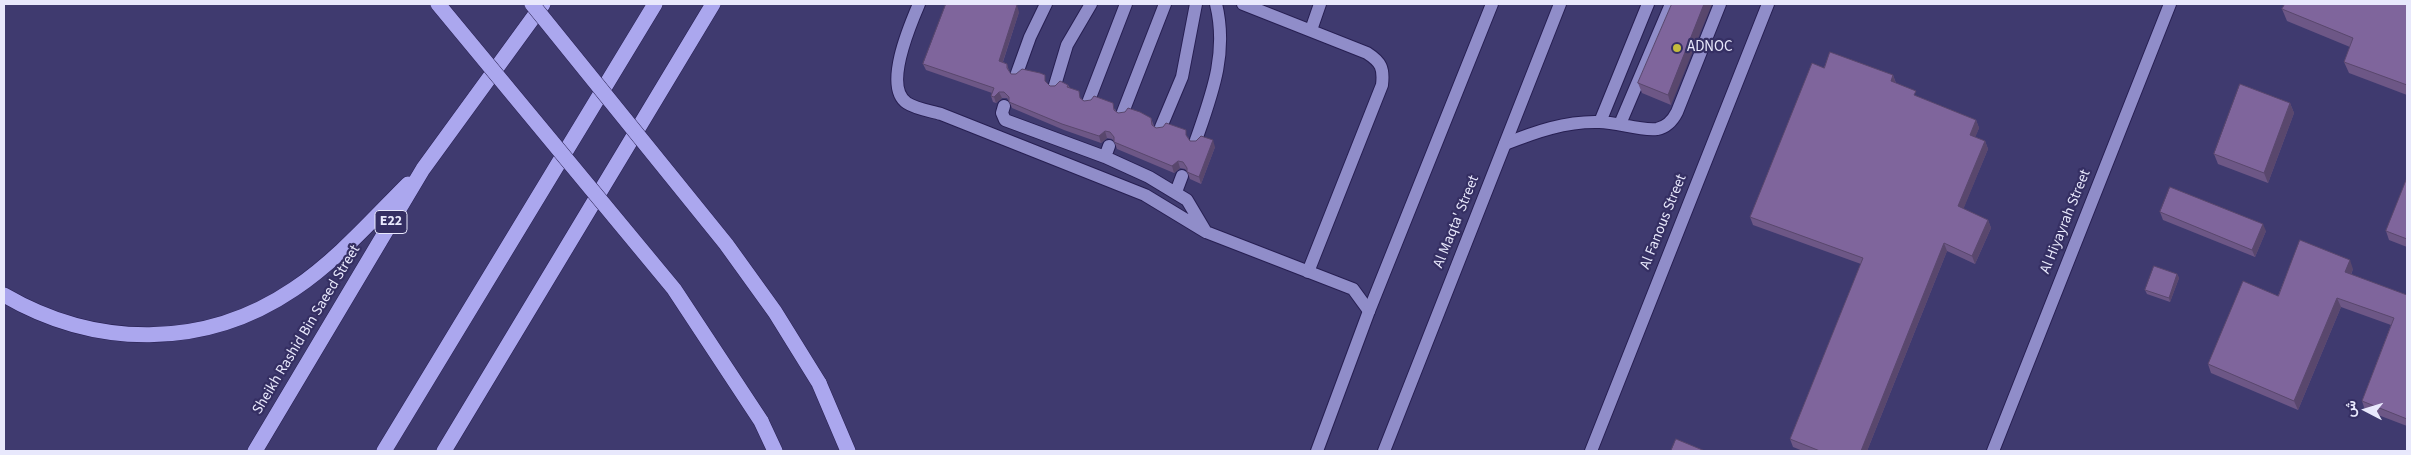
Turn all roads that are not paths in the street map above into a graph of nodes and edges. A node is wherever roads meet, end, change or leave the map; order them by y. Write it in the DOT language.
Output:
graph roads {
  1 [pos="438,4"];
  2 [pos="532,4"];
  3 [pos="543,4"];
  4 [pos="656,4"];
  5 [pos="714,4"];
  6 [pos="919,4"];
  7 [pos="1046,4"];
  8 [pos="1091,4"];
  9 [pos="1126,4"];
  10 [pos="1165,4"];
  11 [pos="1196,4"];
  12 [pos="1216,4"];
  13 [pos="1243,4"];
  14 [pos="1320,4"];
  15 [pos="1492,4"];
  16 [pos="1560,4"];
  17 [pos="1648,4"];
  18 [pos="1671,4"];
  19 [pos="1720,4"];
  20 [pos="1768,4"];
  21 [pos="2170,4"];
  22 [pos="1311,30"];
  23 [pos="1017,73"];
  24 [pos="1055,85"];
  25 [pos="1089,100"];
  26 [pos="1004,106"];
  27 [pos="1123,112"];
  28 [pos="1600,122"];
  29 [pos="1620,124"];
  30 [pos="1161,127"];
  31 [pos="1196,140"];
  32 [pos="1505,144"];
  33 [pos="1152,164"];
  34 [pos="423,169"];
  35 [pos="1182,176"];
  36 [pos="1149,177"];
  37 [pos="1176,192"];
  38 [pos="1206,232"];
  39 [pos="1308,272"];
  40 [pos="4,295"];
  41 [pos="1369,310"];
  42 [pos="255,451"];
  43 [pos="384,451"];
  44 [pos="444,451"];
  45 [pos="775,451"];
  46 [pos="848,451"];
  47 [pos="1317,451"];
  48 [pos="1384,451"];
  49 [pos="1591,451"];
  50 [pos="1993,451"];
  1 -- 45 [label="highway, bridge"];
  2 -- 46 [label="highway, bridge"];
  3 -- 34 [label="highway, Sheikh Rashid Bin Saeed Street / E22"];
  4 -- 43 [label="highway"];
  5 -- 44 [label="highway"];
  6 -- 38 [label="street"];
  7 -- 23 [label="street"];
  8 -- 24 [label="street"];
  9 -- 25 [label="street"];
  10 -- 27 [label="street"];
  11 -- 30 [label="street"];
  12 -- 31 [label="street"];
  13 -- 22 [label="street"];
  14 -- 22 [label="street"];
  15 -- 41 [label="street"];
  16 -- 32 [label="street, Al Maqta' Street"];
  17 -- 28 [label="street"];
  18 -- 29 [label="street"];
  19 -- 29 [label="street"];
  20 -- 49 [label="street, Al Fanous Street"];
  21 -- 50 [label="street, Al Hiyayrah Street"];
  22 -- 39 [label="street"];
  26 -- 36 [label="street"];
  28 -- 29 [label="street"];
  28 -- 32 [label="street"];
  32 -- 48 [label="street, Al Maqta' Street"];
  33 -- 36 [label="street"];
  34 -- 40 [label="highway"];
  34 -- 42 [label="highway, Sheikh Rashid Bin Saeed Street / E22"];
  35 -- 37 [label="street"];
  36 -- 37 [label="street"];
  37 -- 38 [label="street"];
  38 -- 39 [label="street"];
  39 -- 41 [label="street"];
  41 -- 47 [label="street"];
}
